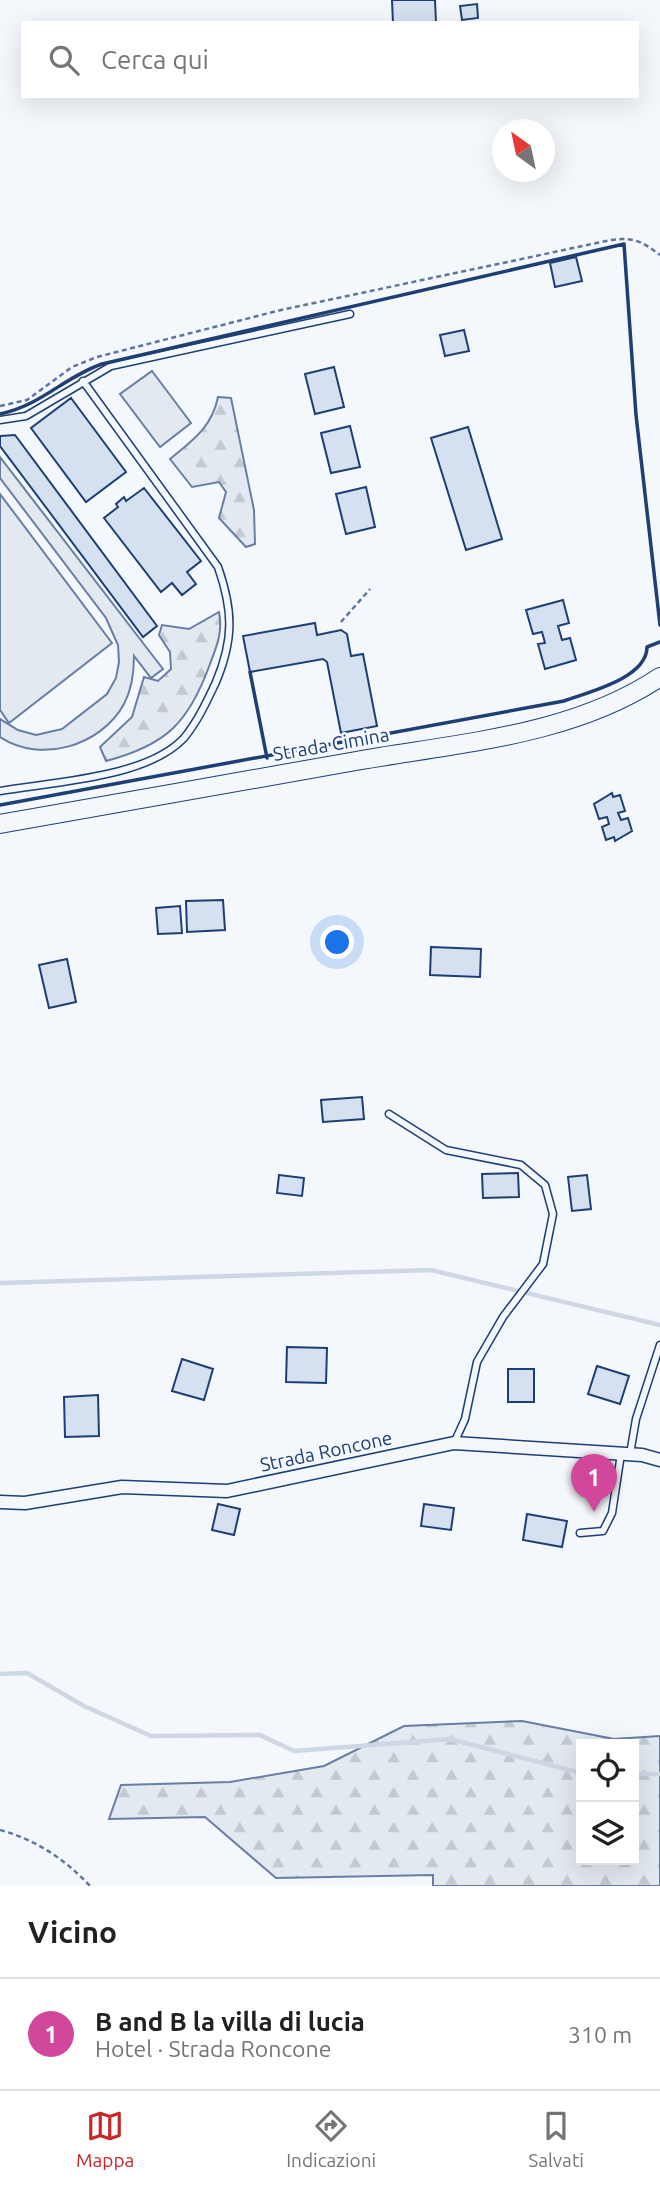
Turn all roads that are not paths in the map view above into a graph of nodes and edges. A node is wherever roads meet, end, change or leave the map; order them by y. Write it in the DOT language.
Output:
graph roads {
  1 [pos="350,314"];
  2 [pos="83,381"];
  3 [pos="0,420"];
  4 [pos="660,677"];
  5 [pos="0,791"];
  6 [pos="0,824"];
  7 [pos="389,1114"];
  8 [pos="660,1345"];
  9 [pos="454,1443"];
  10 [pos="626,1454"];
  11 [pos="660,1460"];
  12 [pos="0,1502"];
  13 [pos="580,1533"];
  1 -- 2 [label="lane"];
  2 -- 3 [label="lane"];
  2 -- 5 [label="lane"];
  4 -- 6 [label="main road, Strada Cimina"];
  7 -- 9 [label="lane"];
  8 -- 10 [label="lane"];
  9 -- 10 [label="street, Strada Roncone"];
  9 -- 12 [label="street, Strada Roncone"];
  10 -- 11 [label="street, Strada Roncone"];
  10 -- 13 [label="lane"];
}
